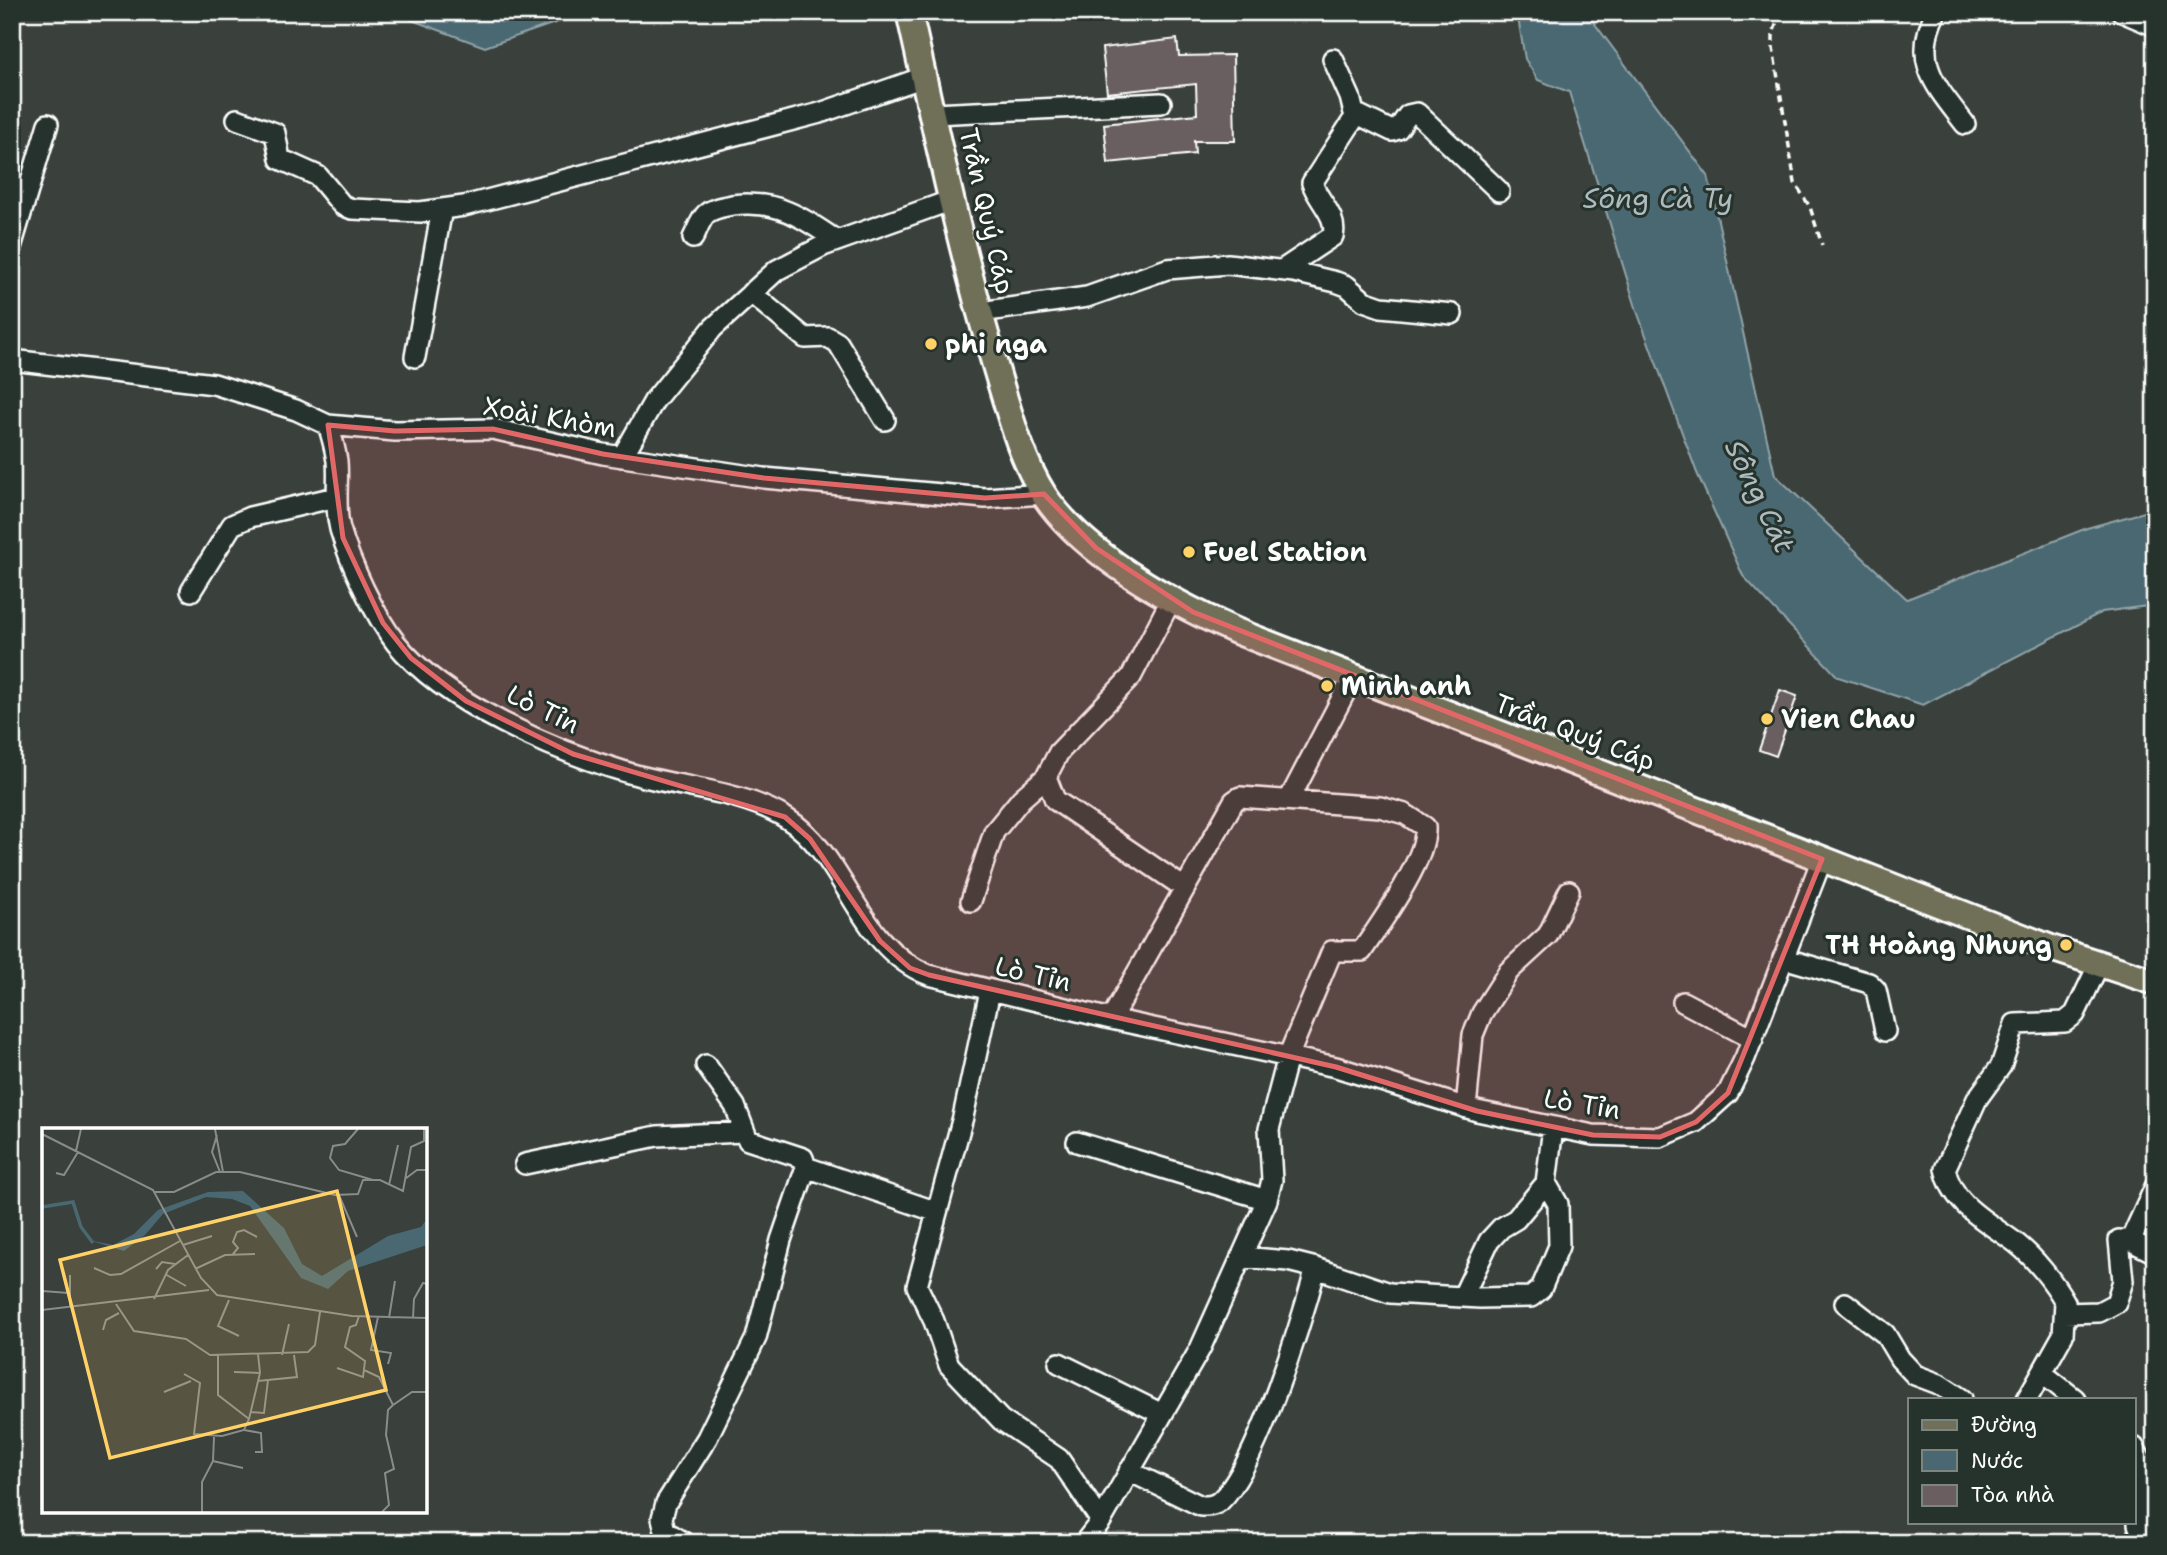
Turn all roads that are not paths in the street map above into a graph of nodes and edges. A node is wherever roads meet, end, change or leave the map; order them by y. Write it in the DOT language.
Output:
graph roads {
  1 [pos="909,12"];
  2 [pos="1936,12"];
  3 [pos="2122,12"];
  4 [pos="2155,26"];
  5 [pos="1333,59"];
  6 [pos="924,77"];
  7 [pos="1161,103"];
  8 [pos="934,114"];
  9 [pos="1355,117"];
  10 [pos="237,119"];
  11 [pos="48,124"];
  12 [pos="1965,124"];
  13 [pos="1499,191"];
  14 [pos="952,200"];
  15 [pos="442,209"];
  16 [pos="693,238"];
  17 [pos="837,241"];
  18 [pos="12,244"];
  19 [pos="1282,270"];
  20 [pos="751,293"];
  21 [pos="980,312"];
  22 [pos="1451,314"];
  23 [pos="415,357"];
  24 [pos="12,359"];
  25 [pos="885,420"];
  26 [pos="328,425"];
  27 [pos="622,457"];
  28 [pos="1044,494"];
  29 [pos="336,497"];
  30 [pos="191,591"];
  31 [pos="1171,600"];
  32 [pos="1353,677"];
  33 [pos="1046,777"];
  34 [pos="1289,800"];
  35 [pos="1822,859"];
  36 [pos="1183,887"];
  37 [pos="1569,891"];
  38 [pos="971,901"];
  39 [pos="1783,958"];
  40 [pos="2099,964"];
  41 [pos="2155,982"];
  42 [pos="990,991"];
  43 [pos="1683,1002"];
  44 [pos="1111,1019"];
  45 [pos="1885,1031"];
  46 [pos="1753,1039"];
  47 [pos="1288,1057"];
  48 [pos="706,1065"];
  49 [pos="1466,1108"];
  50 [pos="1553,1127"];
  51 [pos="743,1132"];
  52 [pos="1077,1142"];
  53 [pos="525,1164"];
  54 [pos="806,1167"];
  55 [pos="1546,1183"];
  56 [pos="2155,1187"];
  57 [pos="1267,1200"];
  58 [pos="937,1212"];
  59 [pos="2132,1241"];
  60 [pos="2155,1254"];
  61 [pos="1241,1257"];
  62 [pos="1316,1268"];
  63 [pos="1463,1296"];
  64 [pos="1845,1303"];
  65 [pos="2066,1313"];
  66 [pos="1059,1363"];
  67 [pos="2042,1373"];
  68 [pos="1960,1398"];
  69 [pos="2028,1398"];
  70 [pos="2074,1398"];
  71 [pos="1162,1414"];
  72 [pos="2136,1451"];
  73 [pos="1129,1471"];
  74 [pos="1101,1521"];
  75 [pos="685,1543"];
  76 [pos="1084,1543"];
  77 [pos="2145,1543"];
  1 -- 6 [label="main road, Trần Quý Cáp"];
  2 -- 12 [label="street"];
  3 -- 4 [label="street"];
  5 -- 9 [label="street"];
  6 -- 8 [label="main road, Trần Quý Cáp"];
  6 -- 15 [label="street"];
  7 -- 8 [label="street"];
  8 -- 14 [label="main road, Trần Quý Cáp"];
  9 -- 13 [label="street"];
  9 -- 19 [label="street"];
  10 -- 15 [label="street"];
  11 -- 18 [label="street"];
  14 -- 17 [label="street"];
  14 -- 21 [label="main road, Trần Quý Cáp"];
  15 -- 23 [label="street"];
  16 -- 17 [label="street"];
  17 -- 20 [label="street"];
  19 -- 21 [label="street"];
  19 -- 22 [label="street"];
  20 -- 25 [label="street"];
  20 -- 27 [label="street"];
  21 -- 28 [label="main road, Trần Quý Cáp"];
  24 -- 26 [label="street, Xoài Khòm"];
  26 -- 27 [label="street, Xoài Khòm"];
  26 -- 29 [label="street, Lò Tỉn"];
  27 -- 28 [label="street, Xoài Khòm"];
  28 -- 31 [label="main road, Trần Quý Cáp"];
  29 -- 30 [label="street"];
  29 -- 42 [label="street, Lò Tỉn"];
  31 -- 32 [label="main road, Trần Quý Cáp"];
  31 -- 33 [label="street"];
  32 -- 34 [label="street"];
  32 -- 35 [label="main road, Trần Quý Cáp"];
  33 -- 36 [label="street"];
  33 -- 38 [label="street"];
  34 -- 36 [label="street"];
  34 -- 47 [label="street"];
  35 -- 39 [label="street, Lò Tỉn"];
  35 -- 40 [label="main road, Trần Quý Cáp"];
  36 -- 44 [label="street"];
  37 -- 49 [label="street"];
  39 -- 45 [label="street"];
  39 -- 46 [label="street, Lò Tỉn"];
  40 -- 41 [label="main road, Trần Quý Cáp"];
  40 -- 65 [label="street"];
  42 -- 44 [label="street, Lò Tỉn"];
  42 -- 58 [label="street"];
  43 -- 46 [label="street"];
  44 -- 47 [label="street, Lò Tỉn"];
  46 -- 50 [label="street, Lò Tỉn"];
  47 -- 49 [label="street, Lò Tỉn"];
  47 -- 57 [label="street"];
  48 -- 51 [label="street"];
  49 -- 50 [label="street, Lò Tỉn"];
  50 -- 55 [label="street"];
  51 -- 53 [label="street"];
  51 -- 54 [label="street"];
  52 -- 57 [label="street"];
  54 -- 58 [label="street"];
  54 -- 75 [label="street"];
  55 -- 63 [label="street"];
  55 -- 63 [label="street"];
  56 -- 59 [label="street"];
  57 -- 61 [label="street"];
  58 -- 74 [label="street"];
  59 -- 60 [label="street"];
  59 -- 65 [label="street"];
  61 -- 62 [label="street"];
  61 -- 71 [label="street"];
  62 -- 63 [label="street"];
  62 -- 73 [label="street"];
  64 -- 68 [label="street"];
  65 -- 67 [label="street"];
  66 -- 71 [label="street"];
  67 -- 69 [label="street"];
  67 -- 70 [label="street"];
  71 -- 73 [label="street"];
  72 -- 77 [label="street"];
  73 -- 74 [label="street"];
  74 -- 76 [label="street"];
}
